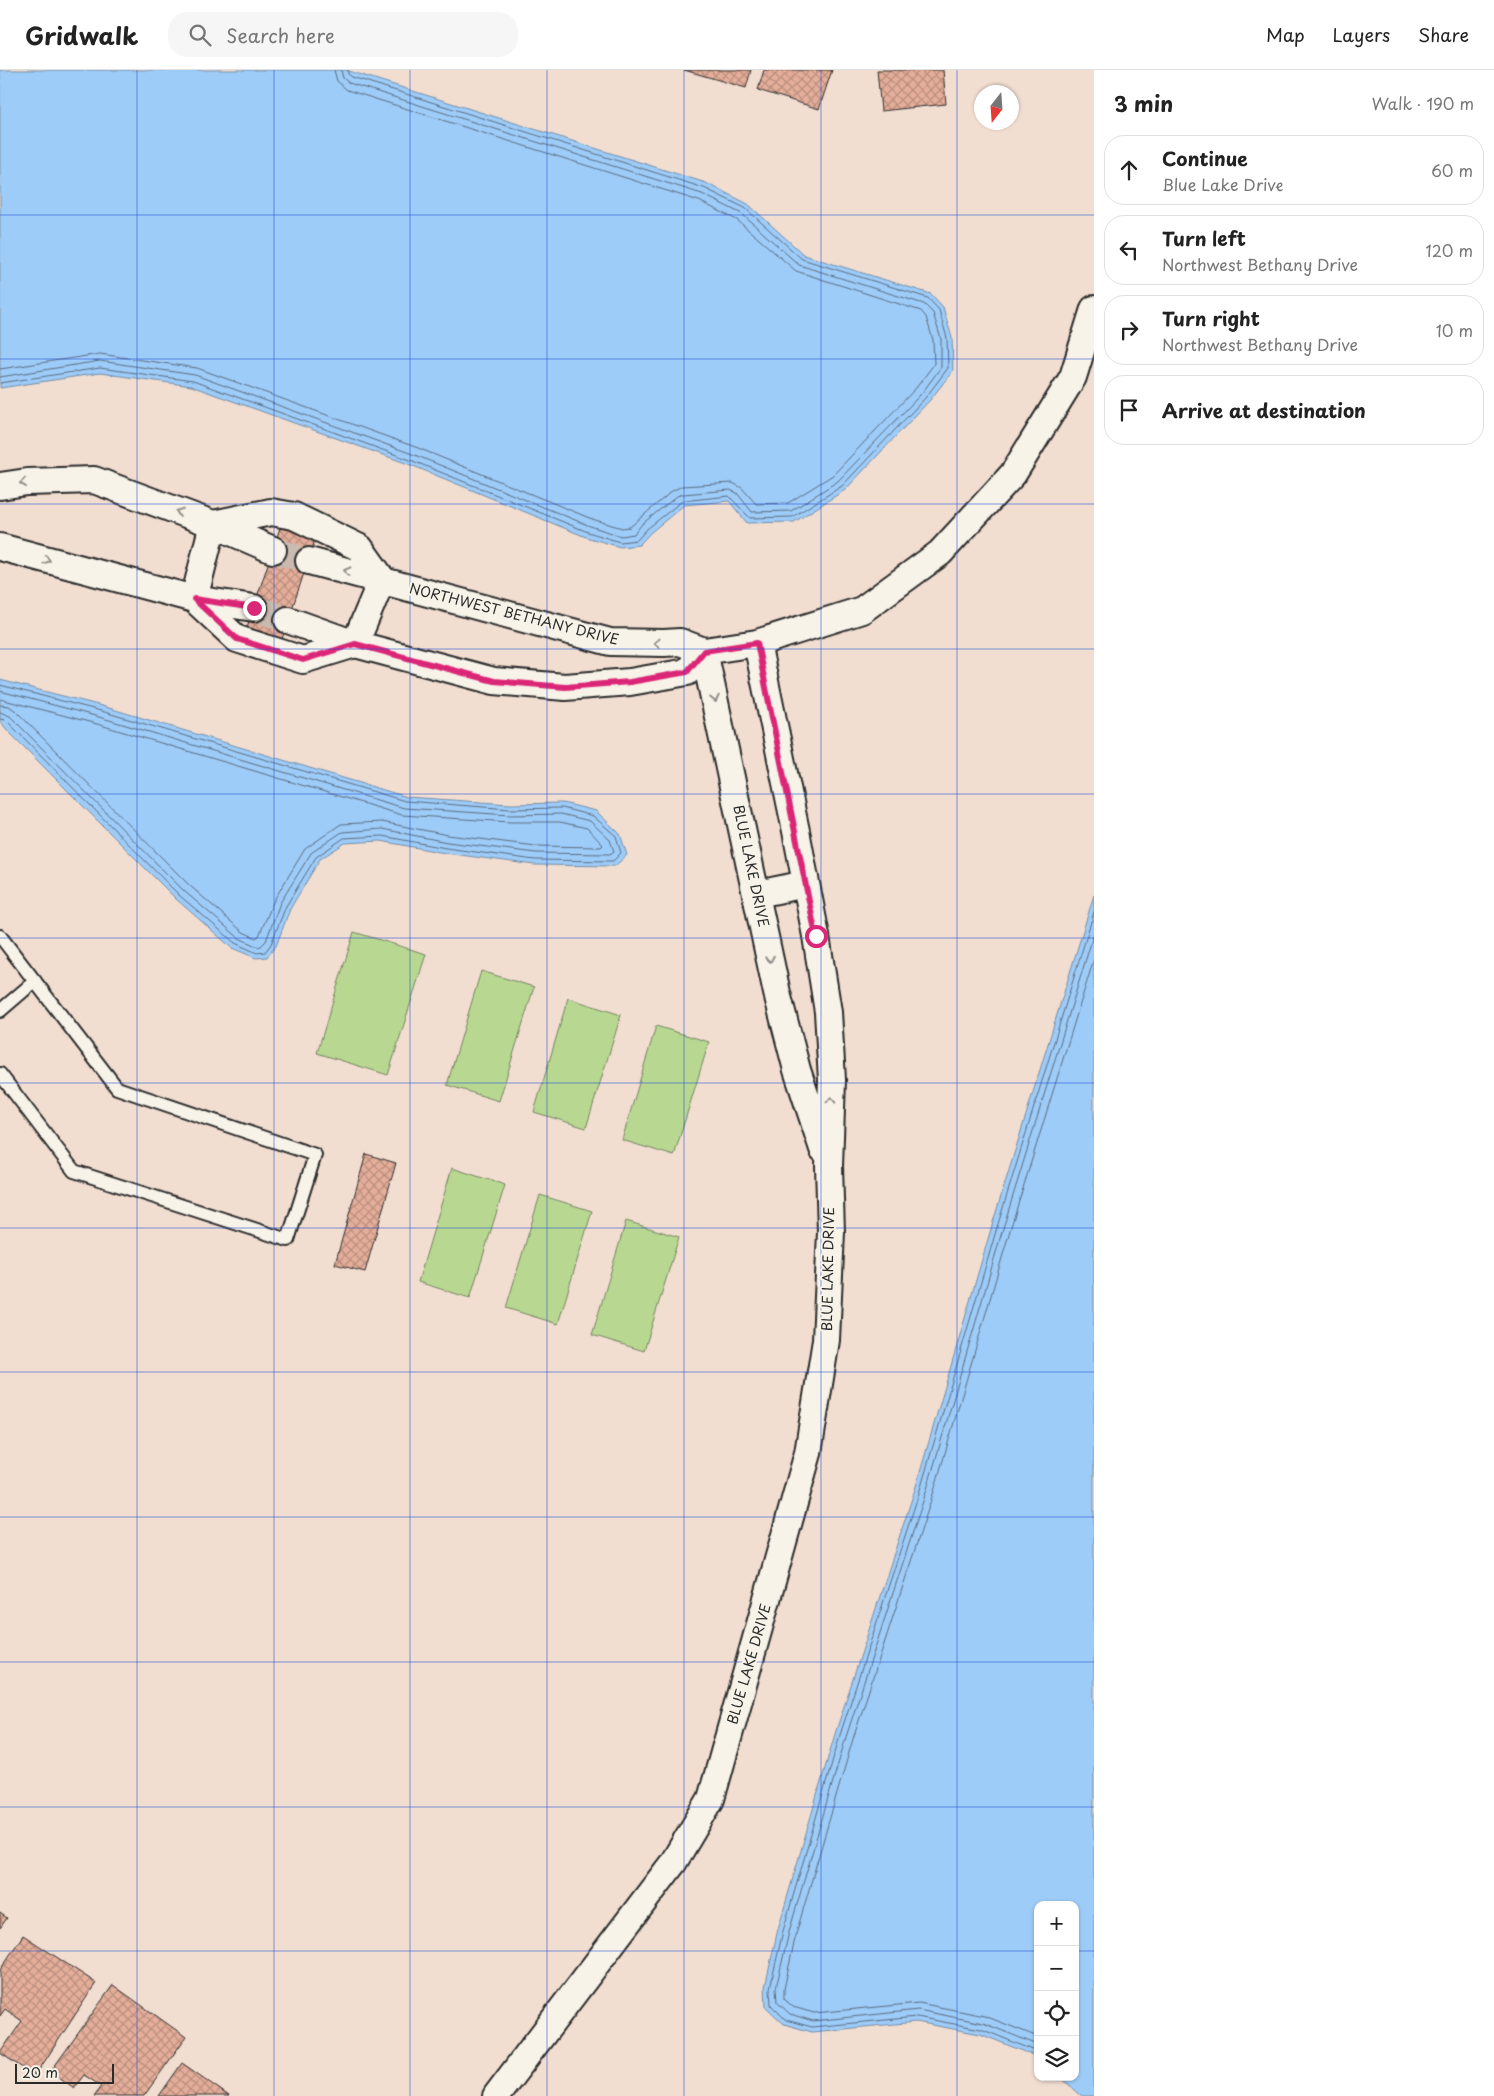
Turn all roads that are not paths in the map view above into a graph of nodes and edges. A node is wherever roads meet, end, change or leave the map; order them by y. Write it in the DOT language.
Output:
graph roads {
  1 [pos="1094,309"];
  2 [pos="0,486"];
  3 [pos="213,524"];
  4 [pos="0,548"];
  5 [pos="273,550"];
  6 [pos="308,561"];
  7 [pos="382,580"];
  8 [pos="194,599"];
  9 [pos="254,608"];
  10 [pos="288,620"];
  11 [pos="757,643"];
  12 [pos="355,644"];
  13 [pos="704,651"];
  14 [pos="806,884"];
  15 [pos="756,894"];
  16 [pos="0,936"];
  17 [pos="34,982"];
  18 [pos="0,1011"];
  19 [pos="0,1074"];
  20 [pos="829,1166"];
  21 [pos="496,2096"];
  1 -- 11 [label="street, NORTHWEST BETHANY DRIVE"];
  3 -- 2 [label="street, one-way"];
  3 -- 5 [label="street"];
  3 -- 7 [label="street"];
  3 -- 8 [label="street"];
  4 -- 8 [label="street, one-way"];
  7 -- 6 [label="street, NORTHWEST BETHANY DRIVE, one-way"];
  7 -- 12 [label="street"];
  13 -- 7 [label="street, NORTHWEST BETHANY DRIVE, one-way"];
  8 -- 9 [label="street"];
  8 -- 12 [label="street"];
  10 -- 12 [label="street"];
  11 -- 13 [label="street, NORTHWEST BETHANY DRIVE"];
  11 -- 14 [label="street, BLUE LAKE DRIVE"];
  12 -- 13 [label="street"];
  13 -- 15 [label="street, BLUE LAKE DRIVE, one-way"];
  14 -- 15 [label="street"];
  20 -- 14 [label="street, BLUE LAKE DRIVE, one-way"];
  15 -- 20 [label="street, BLUE LAKE DRIVE, one-way"];
  16 -- 17 [label="lane"];
  17 -- 18 [label="lane"];
  17 -- 19 [label="lane"];
  20 -- 21 [label="street, BLUE LAKE DRIVE"];
}
